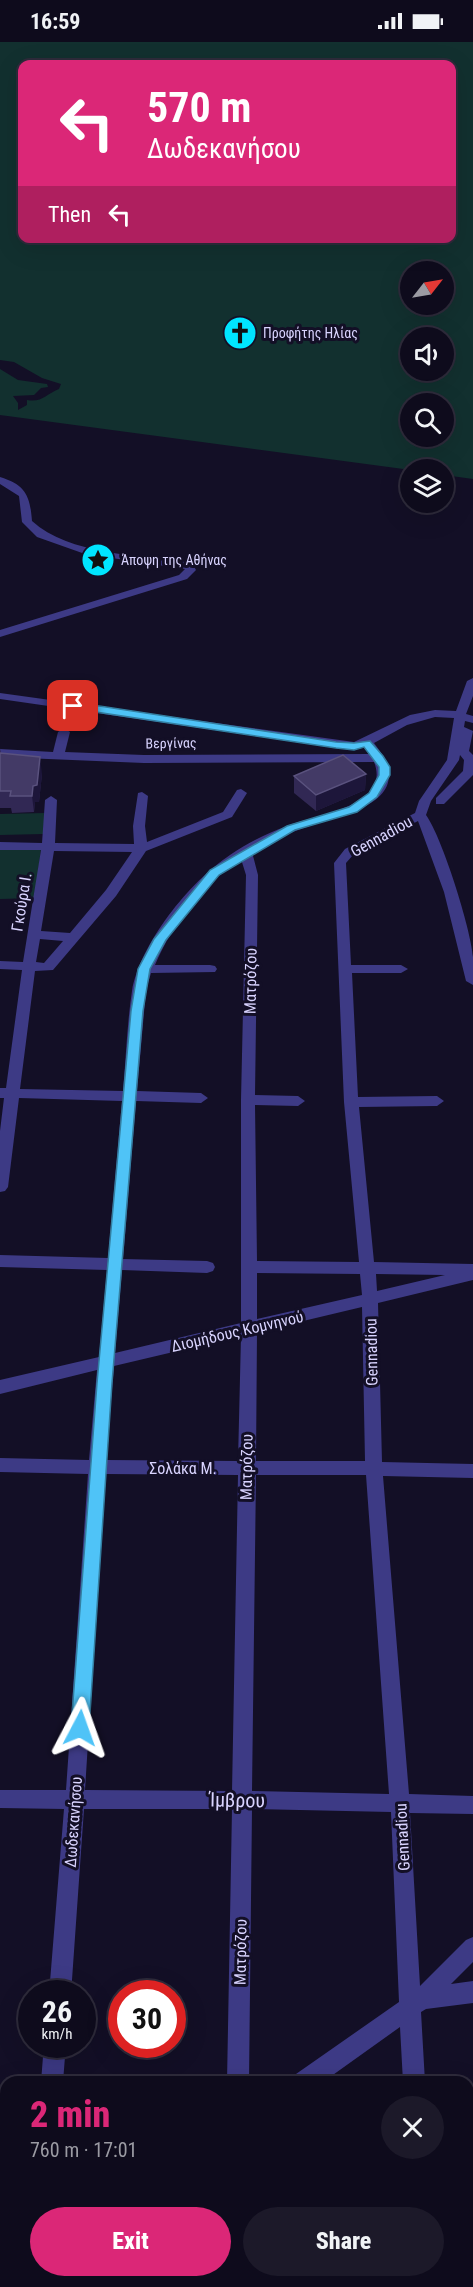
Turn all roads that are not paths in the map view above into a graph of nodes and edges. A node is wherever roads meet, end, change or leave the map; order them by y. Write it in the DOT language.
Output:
graph roads {
  1 [pos="0,480"];
  2 [pos="0,634"];
  3 [pos="473,681"];
  4 [pos="0,696"];
  5 [pos="460,715"];
  6 [pos="473,720"];
  7 [pos="458,729"];
  8 [pos="64,732"];
  9 [pos="367,743"];
  10 [pos="0,753"];
  11 [pos="58,757"];
  12 [pos="379,758"];
  13 [pos="240,793"];
  14 [pos="142,796"];
  15 [pos="51,800"];
  16 [pos="440,801"];
  17 [pos="420,815"];
  18 [pos="0,846"];
  19 [pos="48,847"];
  20 [pos="141,848"];
  21 [pos="246,852"];
  22 [pos="35,934"];
  23 [pos="73,938"];
  24 [pos="0,965"];
  25 [pos="29,966"];
  26 [pos="144,969"];
  27 [pos="210,969"];
  28 [pos="346,969"];
  29 [pos="401,969"];
  30 [pos="472,973"];
  31 [pos="7,1093"];
  32 [pos="129,1097"];
  33 [pos="201,1098"];
  34 [pos="248,1100"];
  35 [pos="298,1101"];
  36 [pos="437,1101"];
  37 [pos="351,1102"];
  38 [pos="0,1188"];
  39 [pos="0,1261"];
  40 [pos="115,1263"];
  41 [pos="207,1267"];
  42 [pos="248,1267"];
  43 [pos="367,1268"];
  44 [pos="473,1269"];
  45 [pos="473,1274"];
  46 [pos="370,1299"];
  47 [pos="249,1329"];
  48 [pos="106,1362"];
  49 [pos="0,1387"];
  50 [pos="0,1465"];
  51 [pos="374,1467"];
  52 [pos="97,1468"];
  53 [pos="246,1468"];
  54 [pos="473,1471"];
  55 [pos="0,1799"];
  56 [pos="75,1799"];
  57 [pos="243,1800"];
  58 [pos="400,1803"];
  59 [pos="473,1805"];
  60 [pos="473,1947"];
  61 [pos="61,1980"];
  62 [pos="473,1992"];
  63 [pos="416,2004"];
  64 [pos="54,2058"];
  65 [pos="52,2076"];
  66 [pos="238,2076"];
  67 [pos="313,2076"];
  68 [pos="414,2076"];
  1 -- 2 [label="street"];
  3 -- 5 [label="street, Gennadiou"];
  4 -- 9 [label="street"];
  5 -- 6 [label="street"];
  5 -- 7 [label="street, Gennadiou"];
  5 -- 9 [label="street"];
  7 -- 16 [label="street"];
  7 -- 17 [label="street, Gennadiou"];
  8 -- 11 [label="street"];
  9 -- 12 [label="street"];
  10 -- 11 [label="street, Βεργίνας"];
  11 -- 12 [label="street, Βεργίνας"];
  12 -- 21 [label="street, Δωδεκανήσου"];
  13 -- 20 [label="street"];
  14 -- 20 [label="street"];
  15 -- 19 [label="street, Γκούρα Ι."];
  17 -- 28 [label="street, Gennadiou"];
  17 -- 30 [label="street"];
  18 -- 19 [label="street"];
  19 -- 20 [label="street"];
  19 -- 22 [label="street, Γκούρα Ι."];
  20 -- 23 [label="street"];
  21 -- 26 [label="street, Δωδεκανήσου"];
  21 -- 34 [label="street, Ματρόζου"];
  22 -- 23 [label="street"];
  22 -- 25 [label="street, Γκούρα Ι."];
  23 -- 25 [label="street"];
  24 -- 25 [label="street"];
  25 -- 31 [label="street, Γκούρα Ι."];
  26 -- 27 [label="street"];
  26 -- 32 [label="street, Δωδεκανήσου"];
  28 -- 29 [label="street"];
  28 -- 37 [label="street, Gennadiou"];
  31 -- 32 [label="street"];
  31 -- 38 [label="street, Γκούρα Ι."];
  32 -- 33 [label="street"];
  32 -- 40 [label="street, Δωδεκανήσου"];
  34 -- 35 [label="street"];
  34 -- 42 [label="street, Ματρόζου"];
  36 -- 37 [label="street"];
  37 -- 43 [label="street, Gennadiou"];
  39 -- 40 [label="street"];
  40 -- 41 [label="street"];
  40 -- 48 [label="street, Δωδεκανήσου"];
  42 -- 43 [label="street"];
  42 -- 47 [label="street, Ματρόζου"];
  43 -- 44 [label="street"];
  43 -- 46 [label="street, Gennadiou"];
  45 -- 46 [label="street, Διομήδους Κομνηνού"];
  46 -- 47 [label="street, Διομήδους Κομνηνού"];
  46 -- 51 [label="street, Gennadiou"];
  47 -- 48 [label="street, Διομήδους Κομνηνού"];
  47 -- 53 [label="street, Ματρόζου"];
  48 -- 49 [label="street, Διομήδους Κομνηνού"];
  48 -- 52 [label="street, Δωδεκανήσου"];
  50 -- 52 [label="street, Σολάκα Μ."];
  51 -- 53 [label="street, Σολάκα Μ."];
  51 -- 54 [label="street, Σολάκα Μ."];
  51 -- 58 [label="street, Gennadiou"];
  52 -- 53 [label="street, Σολάκα Μ."];
  52 -- 56 [label="street, Δωδεκανήσου"];
  53 -- 57 [label="street, Ματρόζου"];
  55 -- 56 [label="street, Ίμβρου"];
  56 -- 57 [label="street, Ίμβρου"];
  56 -- 61 [label="street, Δωδεκανήσου"];
  57 -- 58 [label="street, Ίμβρου"];
  57 -- 66 [label="street, Ματρόζου"];
  58 -- 59 [label="street, Ίμβρου"];
  58 -- 63 [label="street, Gennadiou"];
  60 -- 63 [label="street"];
  62 -- 63 [label="street"];
  63 -- 67 [label="street"];
  63 -- 68 [label="street, Gennadiou"];
  64 -- 65 [label="street"];
}
